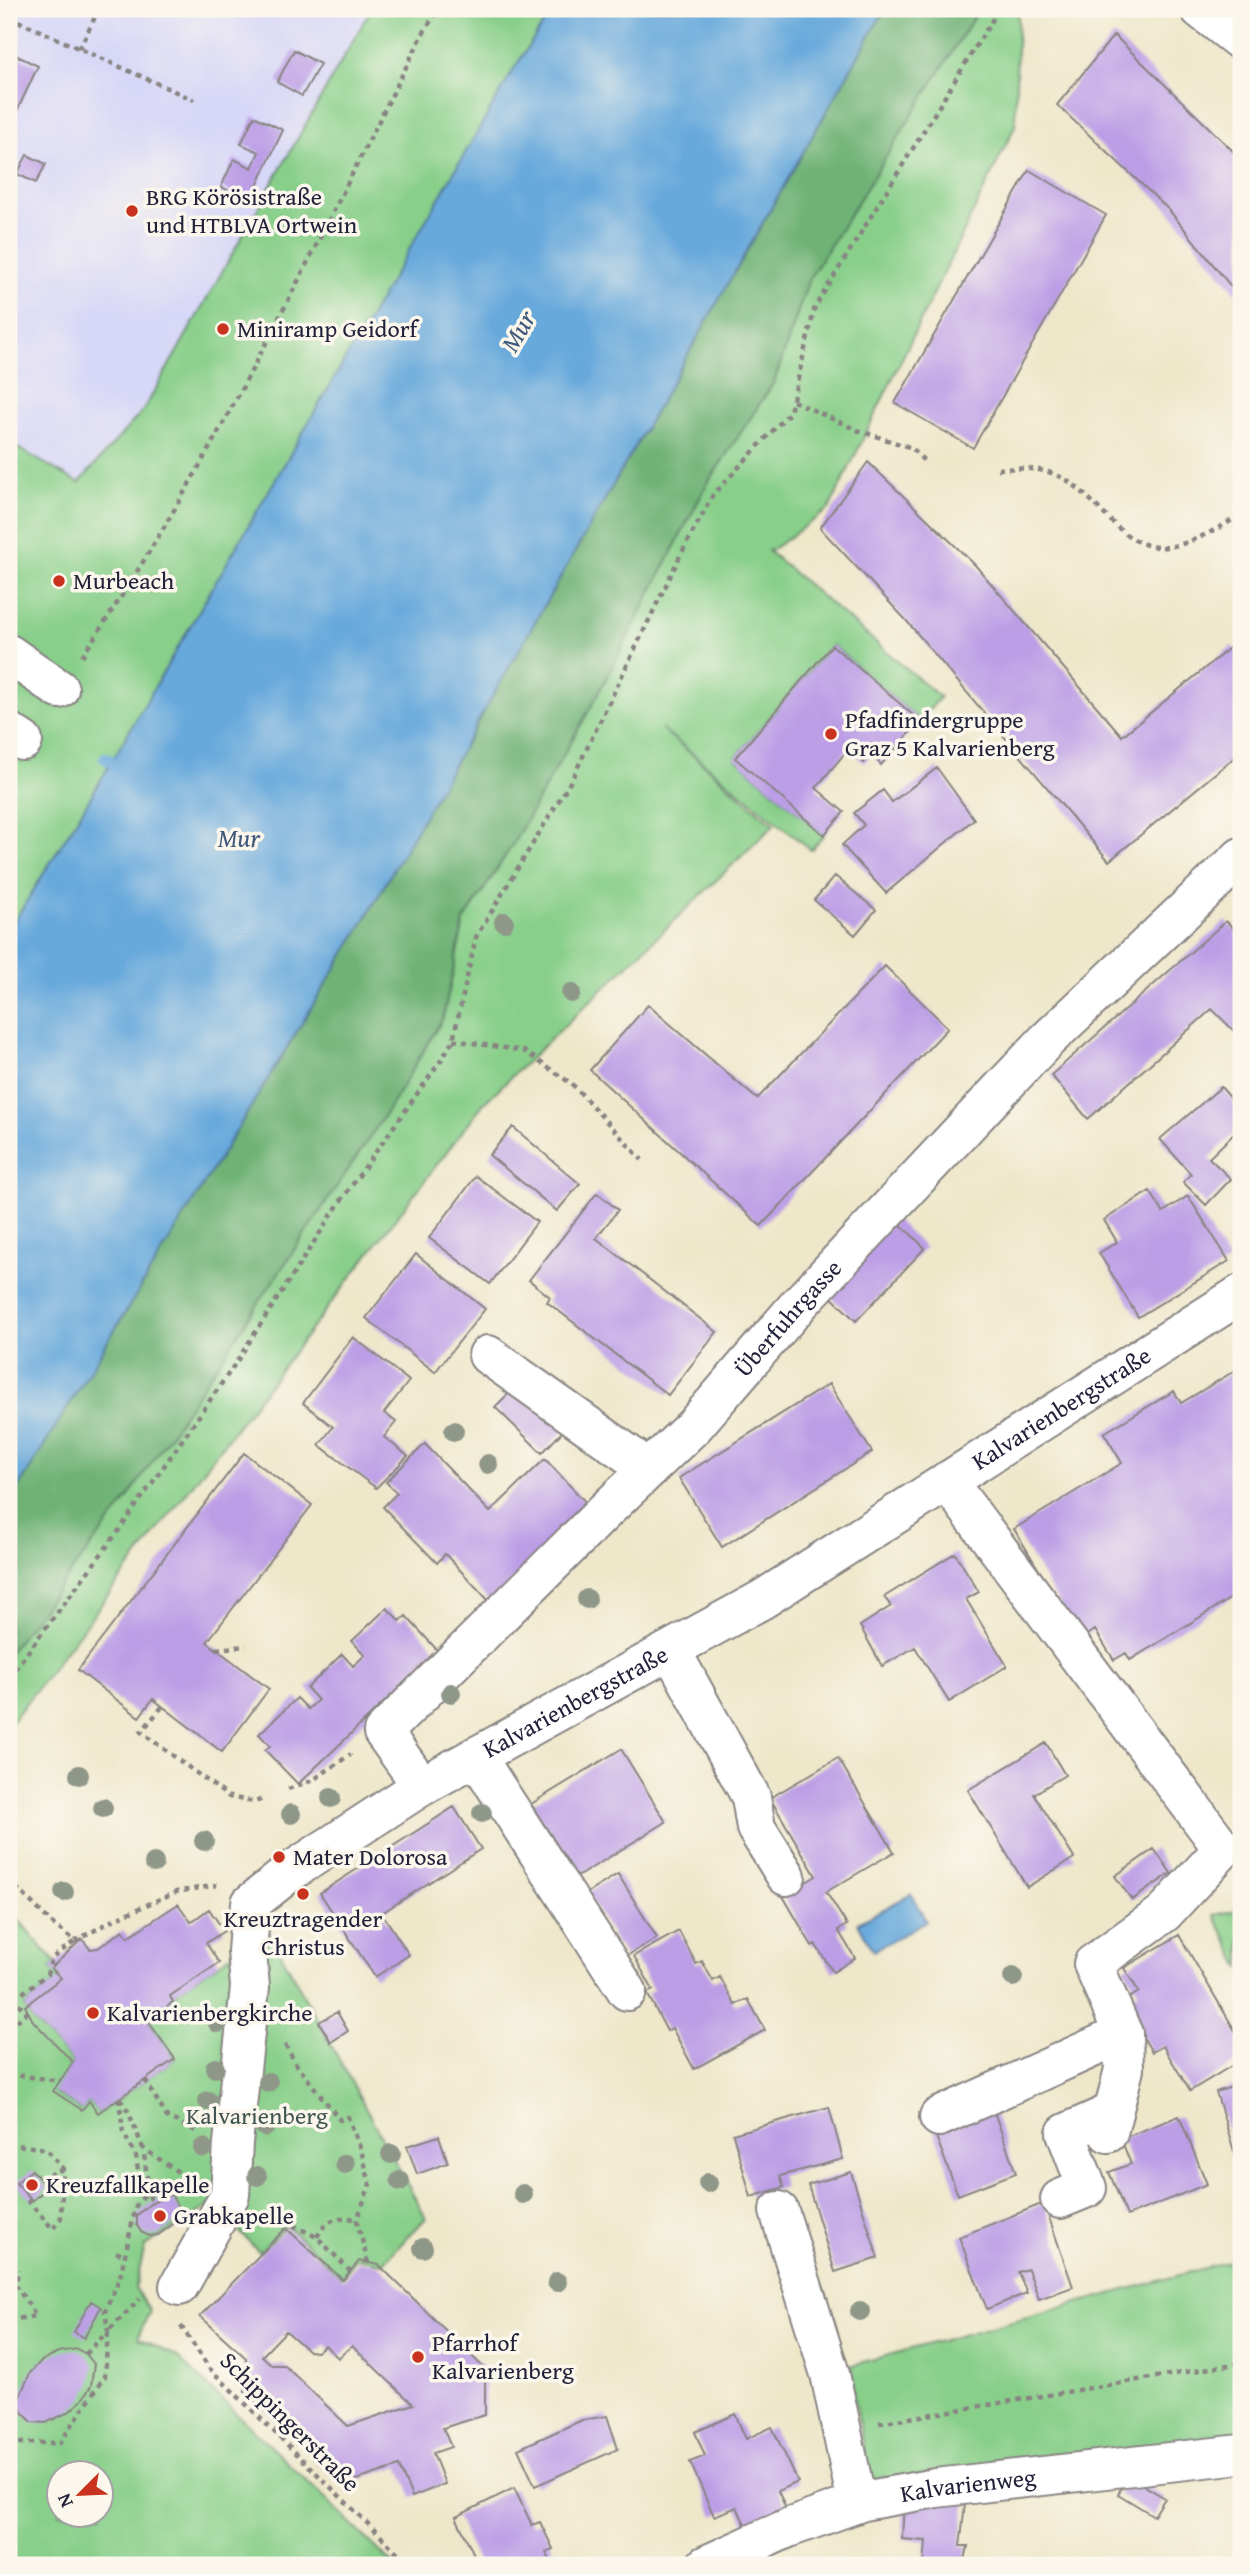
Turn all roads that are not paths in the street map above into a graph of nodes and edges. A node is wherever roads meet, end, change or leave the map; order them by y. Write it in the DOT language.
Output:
graph roads {
  1 [pos="1200,9"];
  2 [pos="1241,41"];
  3 [pos="9,654"];
  4 [pos="59,689"];
  5 [pos="1241,857"];
  6 [pos="1241,1294"];
  7 [pos="488,1355"];
  8 [pos="649,1469"];
  9 [pos="947,1481"];
  10 [pos="671,1650"];
  11 [pos="476,1756"];
  12 [pos="422,1786"];
  13 [pos="786,1876"];
  14 [pos="627,1991"];
  15 [pos="1123,2034"];
  16 [pos="939,2117"];
  17 [pos="1060,2199"];
  18 [pos="779,2211"];
  19 [pos="161,2291"];
  20 [pos="1241,2454"];
  21 [pos="857,2503"];
  22 [pos="706,2565"];
  1 -- 2 [label="street"];
  3 -- 4 [label="street"];
  5 -- 8 [label="street, Überfuhrgasse"];
  6 -- 9 [label="street, Kalvarienbergstraße"];
  7 -- 8 [label="street"];
  8 -- 12 [label="street, Überfuhrgasse"];
  9 -- 10 [label="street, Kalvarienbergstraße"];
  9 -- 15 [label="street"];
  10 -- 11 [label="street, Kalvarienbergstraße"];
  10 -- 13 [label="street"];
  11 -- 12 [label="street, Kalvarienbergstraße"];
  11 -- 14 [label="street"];
  12 -- 19 [label="street, Kalvarienbergstraße"];
  15 -- 16 [label="street"];
  15 -- 17 [label="street"];
  18 -- 21 [label="street"];
  20 -- 21 [label="street, Kalvarienweg"];
  21 -- 22 [label="street, Kalvarienweg"];
}
